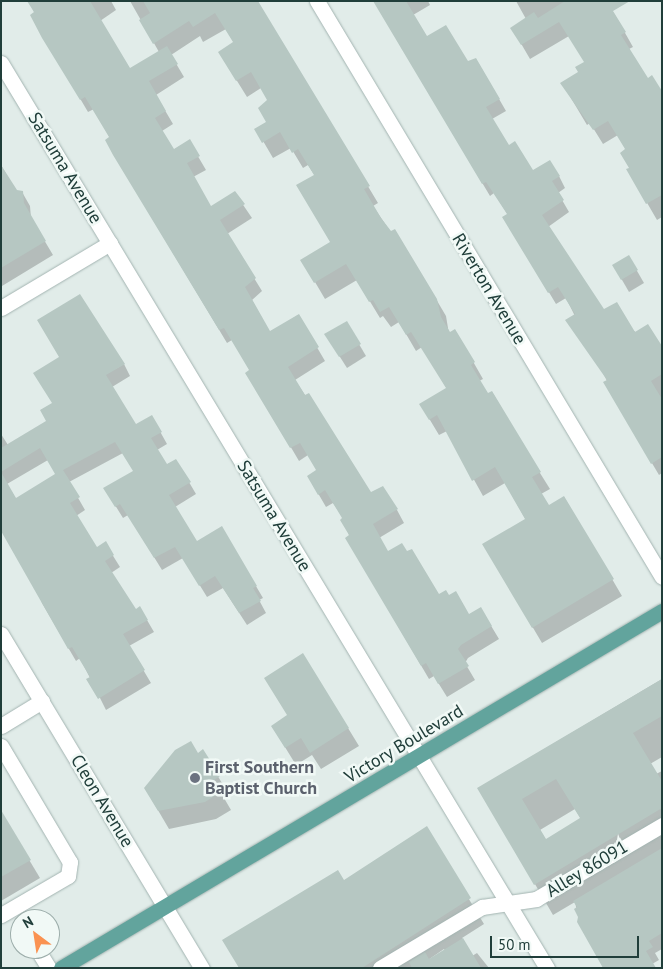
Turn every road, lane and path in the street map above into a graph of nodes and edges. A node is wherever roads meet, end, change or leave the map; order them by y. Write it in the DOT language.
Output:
graph roads {
  1 [pos="317,1"];
  2 [pos="1,63"];
  3 [pos="110,243"];
  4 [pos="1,308"];
  5 [pos="662,577"];
  6 [pos="662,611"];
  7 [pos="1,634"];
  8 [pos="42,701"];
  9 [pos="1,726"];
  10 [pos="1,746"];
  11 [pos="418,756"];
  12 [pos="662,825"];
  13 [pos="508,903"];
  14 [pos="164,906"];
  15 [pos="18,909"];
  16 [pos="61,968"];
  17 [pos="202,968"];
  18 [pos="380,968"];
  19 [pos="547,968"];
  1 -- 5 [label="street, Riverton Avenue"];
  2 -- 3 [label="street, Satsuma Avenue"];
  3 -- 4 [label="street"];
  3 -- 11 [label="street, Satsuma Avenue"];
  6 -- 11 [label="main road, Victory Boulevard"];
  7 -- 8 [label="street, Cleon Avenue"];
  8 -- 9 [label="street"];
  8 -- 14 [label="street, Cleon Avenue"];
  10 -- 15 [label="street"];
  11 -- 13 [label="street, Satsuma Avenue"];
  11 -- 14 [label="main road, Victory Boulevard"];
  12 -- 13 [label="street, Alley 86091"];
  13 -- 18 [label="street, Alley 86091"];
  13 -- 19 [label="street, Satsuma Avenue"];
  14 -- 16 [label="main road, Victory Boulevard"];
  14 -- 17 [label="street, Cleon Avenue"];
}
